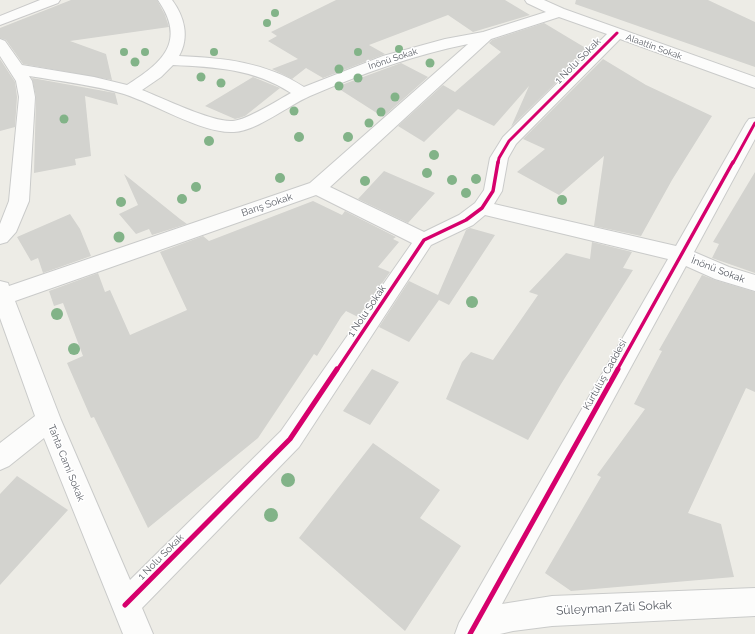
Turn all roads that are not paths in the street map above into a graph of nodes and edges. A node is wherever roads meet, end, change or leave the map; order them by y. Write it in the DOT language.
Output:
graph roads {
  1 [pos="53,0"];
  2 [pos="165,0"];
  3 [pos="532,0"];
  4 [pos="559,12"];
  5 [pos="0,21"];
  6 [pos="617,33"];
  7 [pos="486,36"];
  8 [pos="0,44"];
  9 [pos="169,60"];
  10 [pos="17,69"];
  11 [pos="755,83"];
  12 [pos="130,91"];
  13 [pos="303,92"];
  14 [pos="755,123"];
  15 [pos="316,188"];
  16 [pos="482,208"];
  17 [pos="0,237"];
  18 [pos="424,240"];
  19 [pos="681,255"];
  20 [pos="755,283"];
  21 [pos="1,295"];
  22 [pos="49,420"];
  23 [pos="0,458"];
  24 [pos="755,602"];
  25 [pos="125,605"];
  26 [pos="472,630"];
  27 [pos="138,634"];
  1 -- 5 [label="street"];
  2 -- 9 [label="street"];
  3 -- 4 [label="street, Alaattin Sokak"];
  4 -- 6 [label="street, Alaattin Sokak"];
  4 -- 7 [label="street, İnönü Sokak"];
  6 -- 11 [label="street, Alaattin Sokak"];
  6 -- 16 [label="street, 1 Nolu Sokak"];
  7 -- 13 [label="street, İnönü Sokak"];
  7 -- 15 [label="street, Barış Sokak"];
  8 -- 10 [label="street"];
  9 -- 12 [label="street"];
  9 -- 13 [label="street"];
  10 -- 12 [label="street, İnönü Sokak"];
  10 -- 17 [label="street"];
  12 -- 13 [label="street, İnönü Sokak"];
  14 -- 19 [label="street, Kurtuluş Caddesi"];
  15 -- 18 [label="street"];
  15 -- 21 [label="street, Barış Sokak"];
  16 -- 18 [label="street, 1 Nolu Sokak"];
  16 -- 19 [label="street, İnönü Sokak"];
  18 -- 25 [label="street, 1 Nolu Sokak"];
  19 -- 20 [label="street, İnönü Sokak"];
  19 -- 26 [label="street, Kurtuluş Caddesi"];
  21 -- 22 [label="street, Tahta Cami Sokak"];
  22 -- 23 [label="street"];
  22 -- 25 [label="street, Tahta Cami Sokak"];
  24 -- 26 [label="street, Süleyman Zati Sokak"];
  25 -- 27 [label="street, Tahta Cami Sokak"];
}
